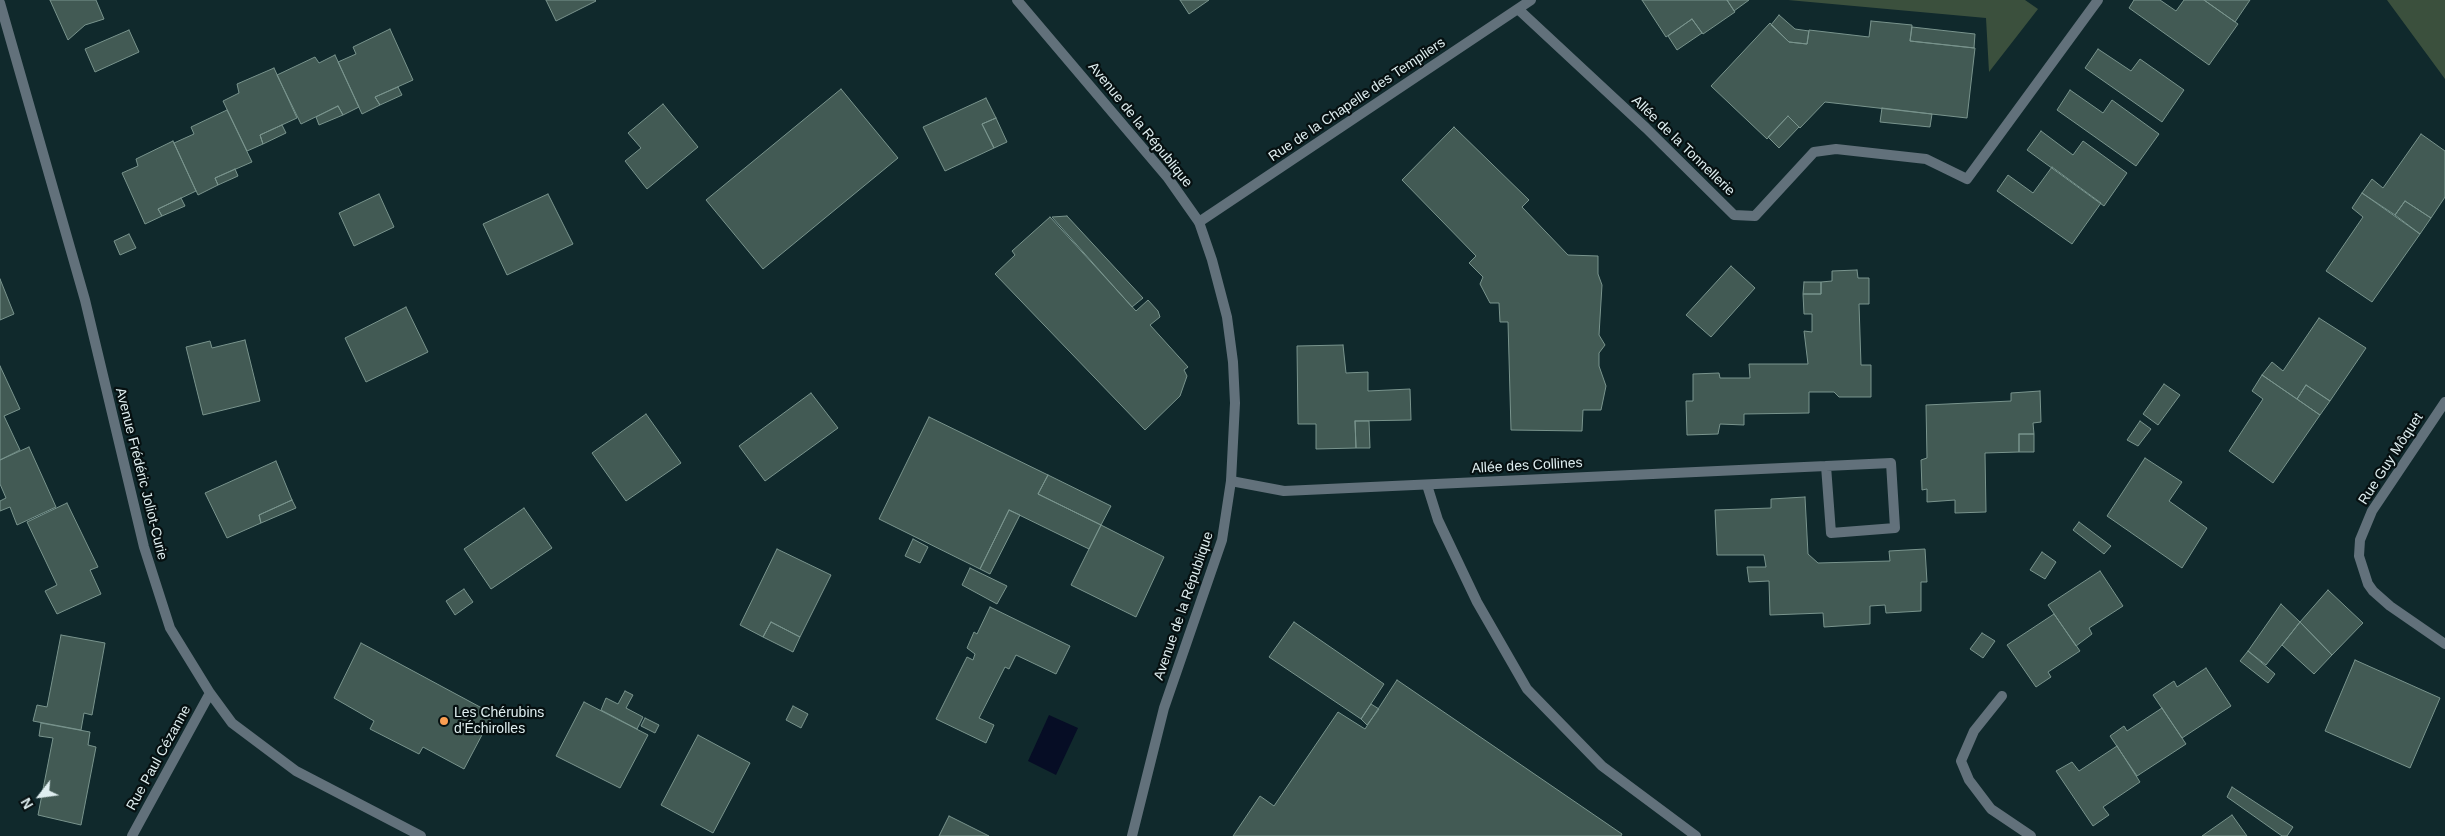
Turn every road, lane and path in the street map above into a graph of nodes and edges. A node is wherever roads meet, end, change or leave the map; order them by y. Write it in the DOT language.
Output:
graph roads {
  1 [pos="1017,0"];
  2 [pos="1531,0"];
  3 [pos="2098,0"];
  4 [pos="0,3"];
  5 [pos="1518,9"];
  6 [pos="1199,222"];
  7 [pos="2445,402"];
  8 [pos="1826,466"];
  9 [pos="1231,481"];
  10 [pos="1428,485"];
  11 [pos="2445,644"];
  12 [pos="210,693"];
  13 [pos="2002,696"];
  14 [pos="132,836"];
  15 [pos="421,836"];
  16 [pos="1132,836"];
  17 [pos="1696,836"];
  18 [pos="2031,836"];
  1 -- 6 [label="street, Avenue de la République"];
  2 -- 5 [label="street, Rue de la Chapelle des Templiers"];
  3 -- 5 [label="street, Allée de la Tonnellerie"];
  4 -- 12 [label="street, Avenue Frédéric Joliot-Curie"];
  5 -- 6 [label="street, Rue de la Chapelle des Templiers"];
  6 -- 9 [label="street, Avenue de la République"];
  7 -- 11 [label="street, Rue Guy Môquet"];
  8 -- 8 [label="street, Allée des Collines"];
  8 -- 10 [label="street, Allée des Collines"];
  9 -- 10 [label="street, Allée des Collines"];
  9 -- 16 [label="street, Avenue de la République"];
  10 -- 17 [label="street"];
  12 -- 14 [label="street, Rue Paul Cézanne"];
  12 -- 15 [label="street, Avenue Frédéric Joliot-Curie"];
  13 -- 18 [label="street"];
}
